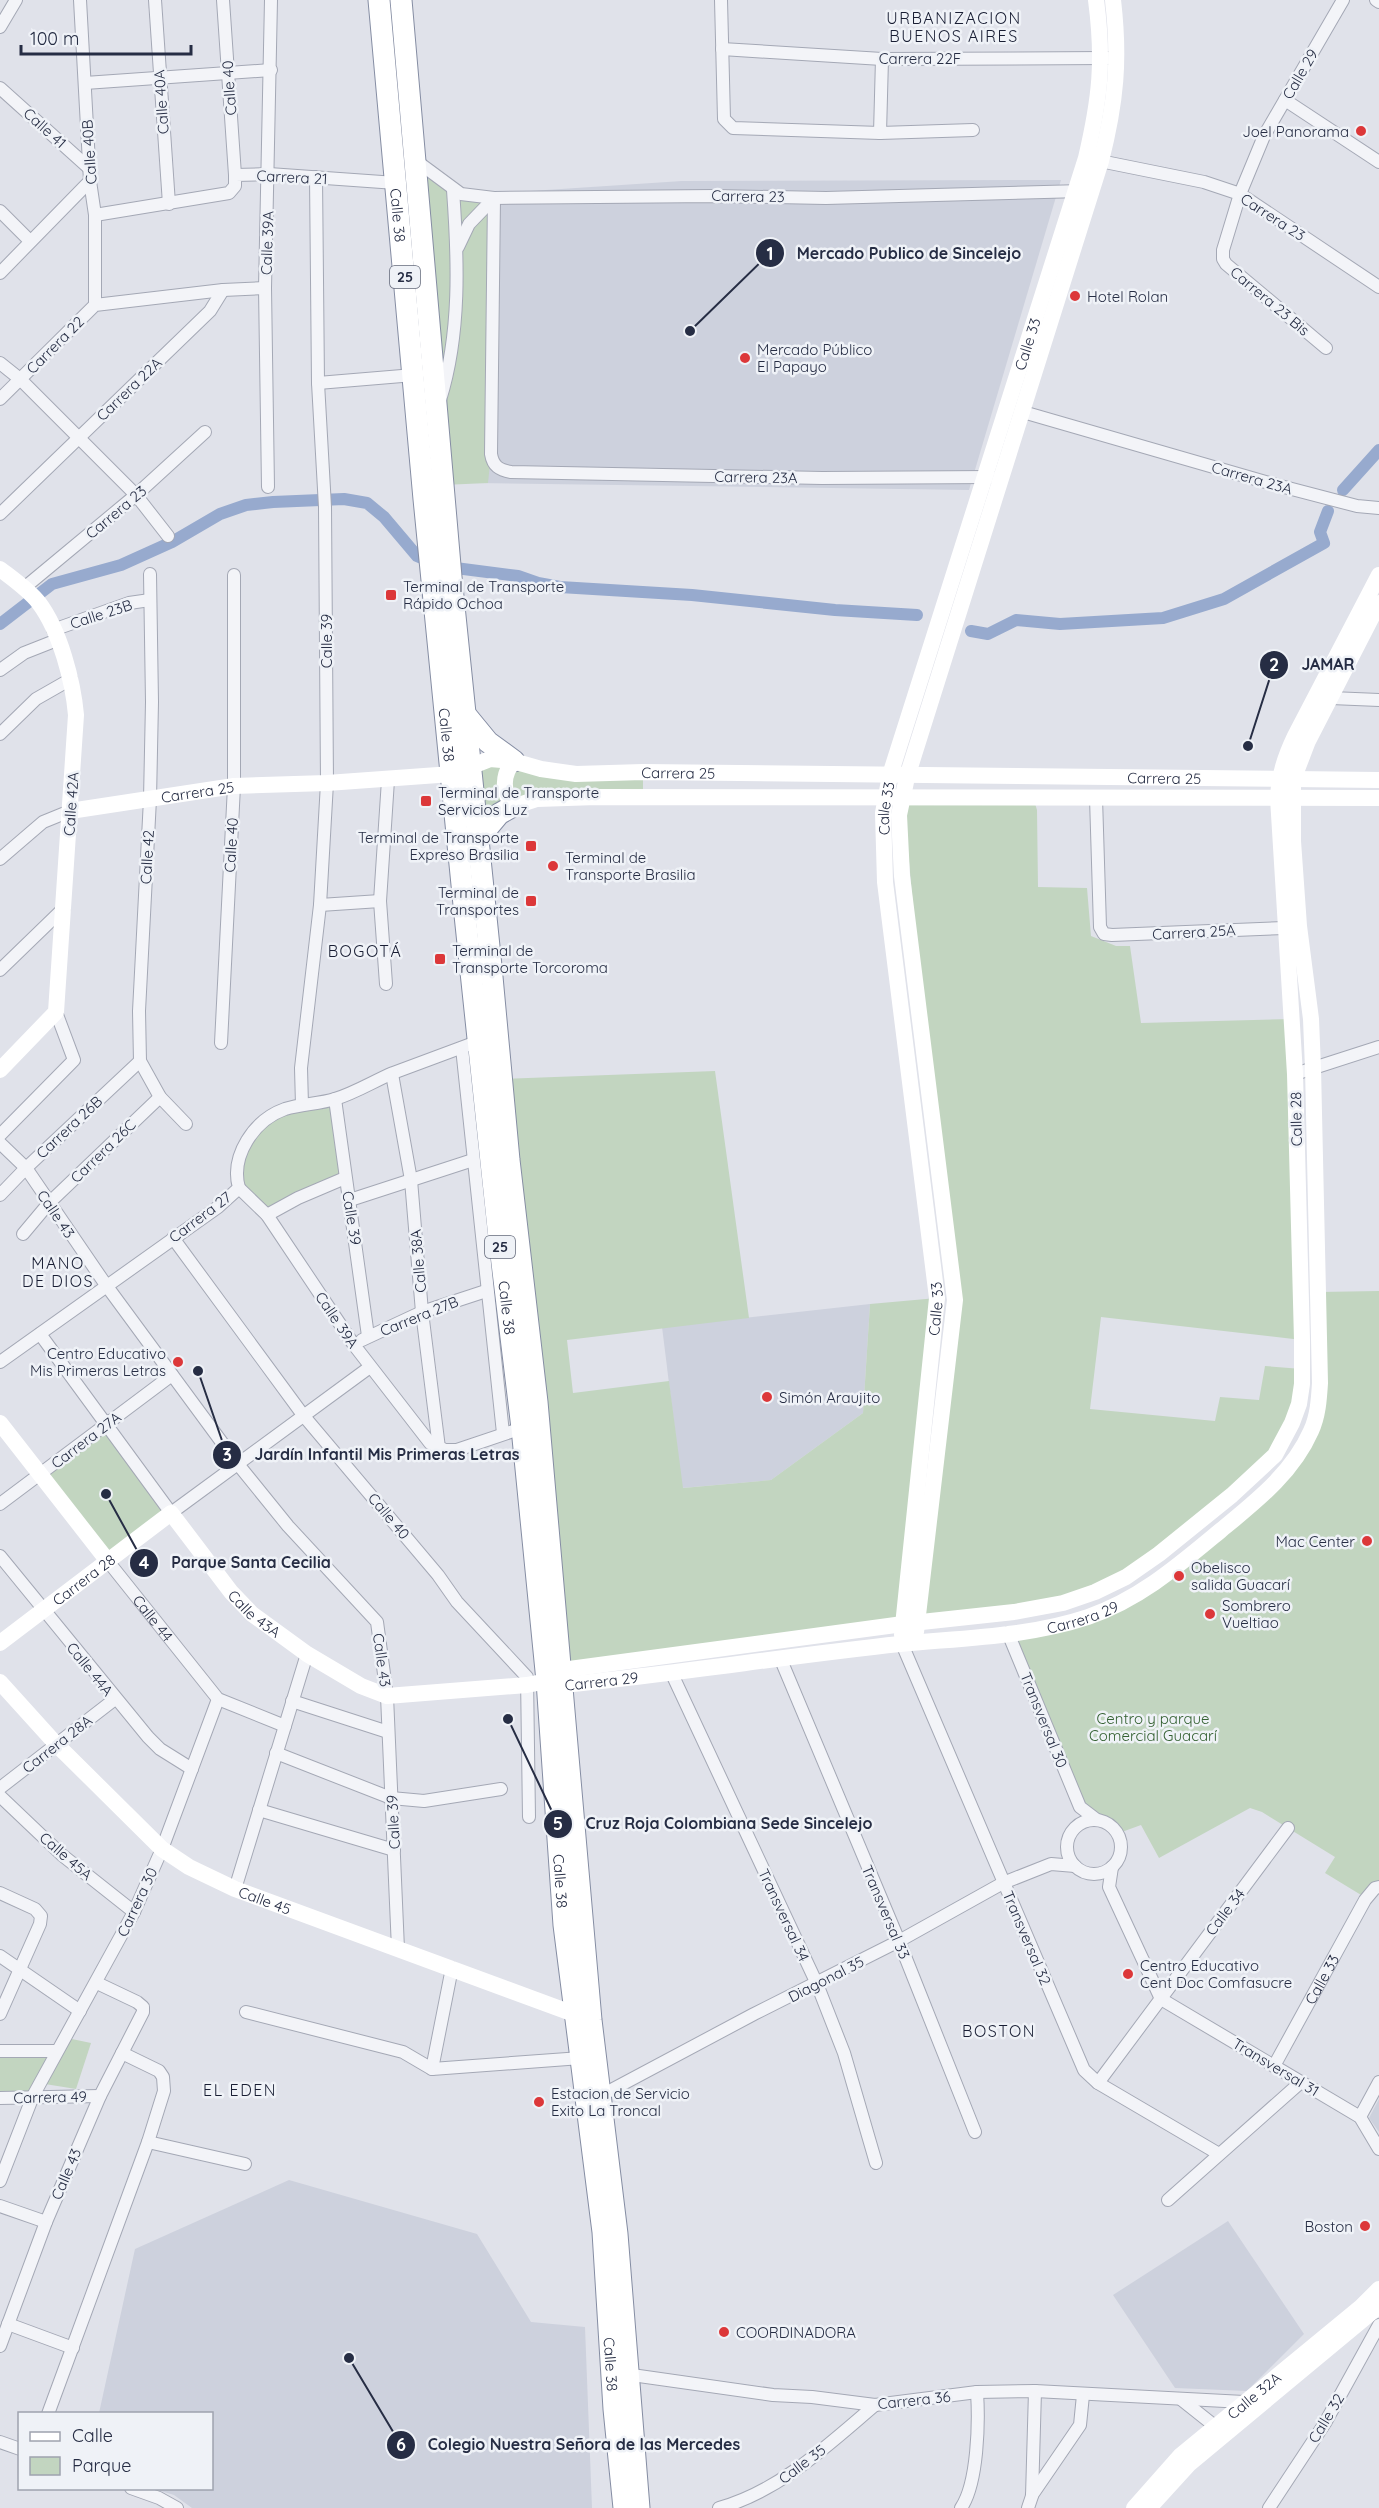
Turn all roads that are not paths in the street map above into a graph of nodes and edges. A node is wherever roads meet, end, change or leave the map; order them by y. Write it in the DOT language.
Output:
graph roads {
  1 [pos="16,0"];
  2 [pos="80,0"];
  3 [pos="155,0"];
  4 [pos="223,0"];
  5 [pos="271,0"];
  6 [pos="379,0"];
  7 [pos="401,0"];
  8 [pos="721,0"];
  9 [pos="1096,0"];
  10 [pos="1113,0"];
  11 [pos="1342,0"];
  12 [pos="0,27"];
  13 [pos="722,49"];
  14 [pos="1110,58"];
  15 [pos="882,59"];
  16 [pos="271,70"];
  17 [pos="228,74"];
  18 [pos="160,77"];
  19 [pos="85,83"];
  20 [pos="0,88"];
  21 [pos="1285,100"];
  22 [pos="973,130"];
  23 [pos="880,133"];
  24 [pos="1093,159"];
  25 [pos="415,160"];
  26 [pos="1379,162"];
  27 [pos="89,168"];
  28 [pos="269,174"];
  29 [pos="235,175"];
  30 [pos="316,177"];
  31 [pos="90,181"];
  32 [pos="396,183"];
  33 [pos="453,190"];
  34 [pos="1083,190"];
  35 [pos="1240,194"];
  36 [pos="494,198"];
  37 [pos="169,204"];
  38 [pos="0,211"];
  39 [pos="95,215"];
  40 [pos="30,241"];
  41 [pos="457,248"];
  42 [pos="1222,250"];
  43 [pos="0,273"];
  44 [pos="1377,282"];
  45 [pos="265,288"];
  46 [pos="223,290"];
  47 [pos="95,305"];
  48 [pos="1326,348"];
  49 [pos="0,363"];
  50 [pos="414,375"];
  51 [pos="20,379"];
  52 [pos="318,383"];
  53 [pos="0,399"];
  54 [pos="437,410"];
  55 [pos="1023,412"];
  56 [pos="205,432"];
  57 [pos="79,438"];
  58 [pos="983,476"];
  59 [pos="1001,478"];
  60 [pos="268,487"];
  61 [pos="136,495"];
  62 [pos="1379,508"];
  63 [pos="0,514"];
  64 [pos="168,536"];
  65 [pos="439,552"];
  66 [pos="0,568"];
  67 [pos="150,574"];
  68 [pos="234,575"];
  69 [pos="1379,575"];
  70 [pos="442,579"];
  71 [pos="27,591"];
  72 [pos="150,600"];
  73 [pos="1379,603"];
  74 [pos="55,635"];
  75 [pos="0,670"];
  76 [pos="70,679"];
  77 [pos="1331,698"];
  78 [pos="1379,700"];
  79 [pos="465,714"];
  80 [pos="0,734"];
  81 [pos="514,761"];
  82 [pos="461,771"];
  83 [pos="899,776"];
  84 [pos="388,780"];
  85 [pos="1286,780"];
  86 [pos="1379,780"];
  87 [pos="327,783"];
  88 [pos="234,786"];
  89 [pos="895,796"];
  90 [pos="1096,798"];
  91 [pos="1285,798"];
  92 [pos="1379,798"];
  93 [pos="150,799"];
  94 [pos="513,806"];
  95 [pos="70,811"];
  96 [pos="465,812"];
  97 [pos="478,839"];
  98 [pos="0,859"];
  99 [pos="380,902"];
  100 [pos="320,904"];
  101 [pos="64,908"];
  102 [pos="1285,928"];
  103 [pos="0,970"];
  104 [pos="386,984"];
  105 [pos="56,1012"];
  106 [pos="221,1043"];
  107 [pos="470,1044"];
  108 [pos="1379,1047"];
  109 [pos="140,1061"];
  110 [pos="1313,1068"];
  111 [pos="0,1070"];
  112 [pos="392,1074"];
  113 [pos="1295,1074"];
  114 [pos="160,1096"];
  115 [pos="334,1099"];
  116 [pos="302,1105"];
  117 [pos="186,1124"];
  118 [pos="0,1135"];
  119 [pos="0,1143"];
  120 [pos="473,1160"];
  121 [pos="937,1166"];
  122 [pos="26,1168"];
  123 [pos="919,1168"];
  124 [pos="345,1178"];
  125 [pos="411,1180"];
  126 [pos="239,1188"];
  127 [pos="0,1196"];
  128 [pos="350,1200"];
  129 [pos="49,1203"];
  130 [pos="267,1215"];
  131 [pos="23,1234"];
  132 [pos="173,1238"];
  133 [pos="106,1286"];
  134 [pos="486,1291"];
  135 [pos="422,1312"];
  136 [pos="40,1334"];
  137 [pos="368,1336"];
  138 [pos="354,1345"];
  139 [pos="0,1362"];
  140 [pos="370,1367"];
  141 [pos="172,1376"];
  142 [pos="303,1415"];
  143 [pos="0,1423"];
  144 [pos="106,1426"];
  145 [pos="513,1431"];
  146 [pos="439,1448"];
  147 [pos="237,1463"];
  148 [pos="40,1475"];
  149 [pos="0,1504"];
  150 [pos="171,1513"];
  151 [pos="0,1556"];
  152 [pos="107,1560"];
  153 [pos="1164,1577"];
  154 [pos="1095,1592"];
  155 [pos="43,1610"];
  156 [pos="910,1623"];
  157 [pos="1008,1634"];
  158 [pos="0,1643"];
  159 [pos="909,1649"];
  160 [pos="307,1654"];
  161 [pos="781,1660"];
  162 [pos="672,1674"];
  163 [pos="549,1680"];
  164 [pos="0,1682"];
  165 [pos="387,1696"];
  166 [pos="115,1699"];
  167 [pos="218,1699"];
  168 [pos="292,1701"];
  169 [pos="285,1726"];
  170 [pos="388,1731"];
  171 [pos="56,1744"];
  172 [pos="276,1753"];
  173 [pos="192,1769"];
  174 [pos="0,1788"];
  175 [pos="501,1789"];
  176 [pos="0,1797"];
  177 [pos="391,1798"];
  178 [pos="1080,1807"];
  179 [pos="259,1810"];
  180 [pos="529,1816"];
  181 [pos="1096,1820"];
  182 [pos="1288,1828"];
  183 [pos="1073,1830"];
  184 [pos="1067,1843"];
  185 [pos="162,1849"];
  186 [pos="394,1850"];
  187 [pos="1051,1864"];
  188 [pos="1075,1866"];
  189 [pos="1112,1867"];
  190 [pos="1087,1873"];
  191 [pos="1003,1883"];
  192 [pos="1109,1887"];
  193 [pos="235,1888"];
  194 [pos="1374,1890"];
  195 [pos="0,1893"];
  196 [pos="134,1912"];
  197 [pos="899,1941"];
  198 [pos="398,1949"];
  199 [pos="0,1956"];
  200 [pos="452,1968"];
  201 [pos="20,1970"];
  202 [pos="97,1983"];
  203 [pos="817,1984"];
  204 [pos="1161,1999"];
  205 [pos="80,2011"];
  206 [pos="246,2012"];
  207 [pos="0,2014"];
  208 [pos="583,2017"];
  209 [pos="0,2051"];
  210 [pos="57,2051"];
  211 [pos="122,2053"];
  212 [pos="581,2058"];
  213 [pos="1274,2066"];
  214 [pos="432,2069"];
  215 [pos="1300,2082"];
  216 [pos="1379,2082"];
  217 [pos="1098,2083"];
  218 [pos="602,2095"];
  219 [pos="33,2096"];
  220 [pos="100,2096"];
  221 [pos="0,2098"];
  222 [pos="1360,2117"];
  223 [pos="975,2132"];
  224 [pos="148,2142"];
  225 [pos="1379,2149"];
  226 [pos="1219,2154"];
  227 [pos="876,2163"];
  228 [pos="245,2164"];
  229 [pos="0,2181"];
  230 [pos="1168,2200"];
  231 [pos="0,2206"];
  232 [pos="46,2222"];
  233 [pos="1379,2289"];
  234 [pos="1379,2304"];
  235 [pos="8,2324"];
  236 [pos="1379,2325"];
  237 [pos="1335,2327"];
  238 [pos="0,2346"];
  239 [pos="73,2348"];
  240 [pos="620,2374"];
  241 [pos="1035,2391"];
  242 [pos="977,2392"];
  243 [pos="1083,2395"];
  244 [pos="1182,2400"];
  245 [pos="1210,2401"];
  246 [pos="1244,2402"];
  247 [pos="875,2405"];
  248 [pos="49,2412"];
  249 [pos="1215,2426"];
  250 [pos="0,2442"];
  251 [pos="18,2448"];
  252 [pos="137,2490"];
  253 [pos="1030,2502"];
  254 [pos="177,2508"];
  255 [pos="624,2508"];
  256 [pos="639,2508"];
  257 [pos="719,2508"];
  258 [pos="961,2508"];
  259 [pos="1134,2508"];
  260 [pos="1149,2508"];
  261 [pos="1269,2508"];
  1 -- 12 [label="street"];
  2 -- 19 [label="street, Calle 40B"];
  3 -- 18 [label="street, Calle 40A"];
  4 -- 17 [label="street, Calle 40"];
  5 -- 16 [label="street, Calle 39A"];
  6 -- 32 [label="highway, Calle 38 / 25"];
  7 -- 25 [label="highway, Calle 38 / 25"];
  8 -- 13 [label="street"];
  9 -- 14 [label="street, Calle 33"];
  10 -- 14 [label="street, Calle 33"];
  11 -- 21 [label="street, Calle 29"];
  13 -- 15 [label="street, Carrera 22F"];
  13 -- 23 [label="street"];
  14 -- 15 [label="street, Carrera 22F"];
  14 -- 24 [label="street, Calle 33"];
  15 -- 23 [label="street"];
  16 -- 17 [label="street"];
  16 -- 28 [label="street, Calle 39A"];
  17 -- 18 [label="street"];
  17 -- 29 [label="street, Calle 40"];
  18 -- 19 [label="street"];
  18 -- 37 [label="street, Calle 40A"];
  19 -- 27 [label="street, Calle 40B"];
  20 -- 27 [label="street, Calle 41"];
  21 -- 26 [label="street"];
  21 -- 35 [label="street, Calle 29"];
  22 -- 23 [label="street"];
  24 -- 34 [label="street, Calle 33"];
  24 -- 35 [label="street, Carrera 23"];
  25 -- 33 [label="street, Carrera 23"];
  25 -- 54 [label="highway, Calle 38 / 25"];
  27 -- 31 [label="street, Calle 40B"];
  28 -- 29 [label="street, Carrera 21"];
  28 -- 30 [label="street, Carrera 21"];
  28 -- 45 [label="street, Calle 39A"];
  29 -- 37 [label="street, Carrera 21"];
  30 -- 32 [label="street, Carrera 21"];
  30 -- 52 [label="street, Calle 39"];
  31 -- 39 [label="street, Calle 40B"];
  31 -- 40 [label="street"];
  32 -- 50 [label="highway, Calle 38 / 25"];
  33 -- 36 [label="street, Carrera 23"];
  33 -- 41 [label="street"];
  34 -- 36 [label="street, Carrera 23"];
  34 -- 55 [label="street, Calle 33"];
  34 -- 58 [label="street, Calle 33"];
  35 -- 42 [label="street, Calle 29"];
  35 -- 44 [label="street, Carrera 23"];
  36 -- 41 [label="street"];
  36 -- 58 [label="street, Carrera 23A"];
  37 -- 39 [label="street, Carrera 21"];
  38 -- 40 [label="street"];
  39 -- 47 [label="street, Calle 40B"];
  40 -- 43 [label="street"];
  41 -- 54 [label="street"];
  42 -- 48 [label="street, Carrera 23 Bis"];
  45 -- 46 [label="street"];
  45 -- 60 [label="street, Calle 39A"];
  46 -- 47 [label="street, Carrera 22"];
  46 -- 57 [label="street, Carrera 22A"];
  47 -- 51 [label="street, Carrera 22"];
  49 -- 51 [label="street"];
  50 -- 52 [label="street"];
  50 -- 65 [label="highway, Calle 38 / 25"];
  51 -- 53 [label="street, Carrera 22"];
  51 -- 57 [label="street"];
  52 -- 87 [label="street, Calle 39"];
  54 -- 65 [label="highway, Calle 38 / 25"];
  55 -- 59 [label="street, Calle 33"];
  55 -- 62 [label="street, Carrera 23A"];
  56 -- 61 [label="street, Carrera 23"];
  57 -- 61 [label="street"];
  57 -- 63 [label="street, Carrera 22A"];
  58 -- 59 [label="street, Carrera 23A"];
  58 -- 83 [label="street, Calle 33"];
  59 -- 83 [label="street, Calle 33"];
  61 -- 64 [label="street"];
  61 -- 71 [label="street, Carrera 23"];
  65 -- 70 [label="highway, Calle 38 / 25"];
  66 -- 71 [label="street, Calle 42A"];
  67 -- 72 [label="street, Calle 42"];
  68 -- 88 [label="street, Calle 40"];
  69 -- 85 [label="street, Calle 28"];
  70 -- 79 [label="highway, Calle 38 / 25"];
  70 -- 82 [label="highway, Calle 38 / 25"];
  71 -- 74 [label="street, Calle 42A"];
  72 -- 74 [label="street, Calle 23B"];
  72 -- 93 [label="street, Calle 42"];
  73 -- 77 [label="street, Calle 28"];
  74 -- 75 [label="street"];
  74 -- 76 [label="street, Calle 42A"];
  76 -- 80 [label="street"];
  76 -- 95 [label="street, Calle 42A"];
  77 -- 78 [label="street"];
  77 -- 85 [label="street, Calle 28"];
  79 -- 81 [label="highway"];
  79 -- 82 [label="highway, Calle 38 / 25"];
  81 -- 82 [label="street, Carrera 25"];
  81 -- 83 [label="street, Carrera 25"];
  81 -- 94 [label="street"];
  82 -- 84 [label="street, Carrera 25"];
  82 -- 96 [label="highway, Calle 38 / 25"];
  83 -- 85 [label="street, Carrera 25"];
  83 -- 89 [label="street, Calle 33"];
  84 -- 87 [label="street, Carrera 25"];
  84 -- 99 [label="street"];
  85 -- 86 [label="street, Carrera 25"];
  85 -- 91 [label="street, Calle 28"];
  87 -- 88 [label="street, Carrera 25"];
  87 -- 100 [label="street, Calle 39"];
  88 -- 93 [label="street, Carrera 25"];
  88 -- 106 [label="street, Calle 40"];
  89 -- 90 [label="street, Carrera 25"];
  89 -- 94 [label="street, Carrera 25"];
  89 -- 121 [label="street, Calle 33"];
  89 -- 123 [label="street, Calle 33"];
  90 -- 91 [label="street, Carrera 25"];
  90 -- 102 [label="street, Carrera 25A"];
  91 -- 92 [label="street, Carrera 25"];
  91 -- 102 [label="street, Calle 28"];
  91 -- 110 [label="street, Calle 28"];
  93 -- 95 [label="street, Carrera 25"];
  93 -- 109 [label="street, Calle 42"];
  94 -- 96 [label="street, Carrera 25"];
  94 -- 97 [label="highway"];
  95 -- 98 [label="street, Carrera 25"];
  95 -- 101 [label="street, Calle 42A"];
  96 -- 97 [label="highway, Calle 38 / 25"];
  96 -- 107 [label="highway, Calle 38 / 25"];
  97 -- 163 [label="highway, Calle 38 / 25"];
  99 -- 100 [label="street"];
  99 -- 104 [label="street"];
  100 -- 116 [label="street, Calle 39"];
  101 -- 103 [label="street"];
  101 -- 105 [label="street, Calle 42A"];
  102 -- 113 [label="street, Calle 28"];
  105 -- 111 [label="street"];
  105 -- 118 [label="street, Calle 42A"];
  107 -- 112 [label="street, Carrera 27"];
  107 -- 120 [label="street"];
  107 -- 145 [label="highway, Calle 38 / 25"];
  108 -- 110 [label="street"];
  109 -- 114 [label="street, Calle 42"];
  109 -- 122 [label="street, Carrera 26B"];
  110 -- 113 [label="street"];
  110 -- 153 [label="street, Calle 28"];
  112 -- 115 [label="street, Carrera 27"];
  112 -- 125 [label="street, Calle 38A"];
  113 -- 154 [label="street, Calle 28"];
  114 -- 117 [label="street, Calle 42"];
  114 -- 129 [label="street, Carrera 26C"];
  115 -- 116 [label="street, Carrera 27"];
  115 -- 124 [label="street, Calle 39"];
  116 -- 126 [label="street, Carrera 27"];
  119 -- 122 [label="street, Calle 43"];
  120 -- 125 [label="street"];
  120 -- 134 [label="street"];
  121 -- 123 [label="street"];
  121 -- 156 [label="street, Calle 33"];
  122 -- 127 [label="street, Carrera 26B"];
  122 -- 129 [label="street, Calle 43"];
  123 -- 156 [label="street, Calle 33"];
  124 -- 128 [label="street, Calle 39"];
  124 -- 130 [label="street"];
  125 -- 128 [label="street"];
  125 -- 135 [label="street, Calle 38A"];
  126 -- 130 [label="street, Calle 39A"];
  126 -- 132 [label="street, Carrera 27"];
  128 -- 137 [label="street, Calle 39"];
  129 -- 131 [label="street, Carrera 26C"];
  129 -- 133 [label="street, Calle 43"];
  130 -- 138 [label="street, Calle 39A"];
  132 -- 133 [label="street, Carrera 27"];
  132 -- 142 [label="street, Calle 40"];
  133 -- 136 [label="street, Carrera 27"];
  133 -- 141 [label="street, Calle 43"];
  134 -- 135 [label="street, Carrera 27B"];
  134 -- 145 [label="street"];
  135 -- 137 [label="street, Carrera 27B"];
  135 -- 146 [label="street, Calle 38A"];
  136 -- 139 [label="street, Carrera 27"];
  136 -- 144 [label="street, Calle 43A"];
  137 -- 138 [label="street, Carrera 27B"];
  138 -- 140 [label="street, Calle 39A"];
  140 -- 142 [label="street, Carrera 28"];
  140 -- 146 [label="street, Calle 39A"];
  141 -- 144 [label="street, Carrera 27A"];
  141 -- 147 [label="street, Calle 43"];
  142 -- 147 [label="street, Carrera 28"];
  142 -- 163 [label="street, Calle 40"];
  143 -- 148 [label="street, Calle 44"];
  144 -- 148 [label="street, Carrera 27A"];
  144 -- 150 [label="street, Calle 43A"];
  145 -- 146 [label="street"];
  145 -- 163 [label="highway, Calle 38 / 25"];
  147 -- 150 [label="street, Carrera 28"];
  147 -- 165 [label="street, Calle 43"];
  148 -- 149 [label="street, Carrera 27A"];
  148 -- 152 [label="street, Calle 44"];
  150 -- 152 [label="street, Carrera 28"];
  150 -- 160 [label="street, Calle 43A"];
  151 -- 155 [label="street, Calle 44A"];
  152 -- 155 [label="street, Carrera 28"];
  152 -- 167 [label="street, Calle 44"];
  153 -- 157 [label="street, Carrera 29"];
  154 -- 156 [label="street, Carrera 29"];
  155 -- 158 [label="street, Carrera 28"];
  155 -- 166 [label="street, Calle 44A"];
  156 -- 159 [label="street, Calle 33"];
  156 -- 163 [label="street, Carrera 29"];
  157 -- 159 [label="street, Carrera 29"];
  157 -- 178 [label="street, Transversal 30"];
  159 -- 161 [label="street, Carrera 29"];
  159 -- 191 [label="street, Transversal 32"];
  160 -- 165 [label="street, Calle 43A"];
  160 -- 168 [label="street"];
  161 -- 162 [label="street, Carrera 29"];
  161 -- 197 [label="street, Transversal 33"];
  162 -- 163 [label="street, Carrera 29"];
  162 -- 203 [label="street, Transversal 34"];
  163 -- 165 [label="street, Calle 43A"];
  163 -- 180 [label="street, Calle 40"];
  163 -- 208 [label="highway, Calle 38 / 25"];
  164 -- 171 [label="street, Calle 45"];
  165 -- 170 [label="street, Calle 39"];
  166 -- 171 [label="street, Carrera 28A"];
  166 -- 173 [label="street, Calle 44A"];
  167 -- 169 [label="street, Calle 44"];
  167 -- 173 [label="street, Carrera 30"];
  168 -- 169 [label="street"];
  168 -- 170 [label="street"];
  169 -- 172 [label="street"];
  170 -- 177 [label="street, Calle 39"];
  171 -- 174 [label="street, Carrera 28A"];
  171 -- 185 [label="street, Calle 45"];
  172 -- 177 [label="street"];
  172 -- 179 [label="street"];
  173 -- 185 [label="street, Carrera 30"];
  175 -- 177 [label="street"];
  176 -- 196 [label="street, Calle 45A"];
  177 -- 186 [label="street, Calle 39"];
  178 -- 181 [label="street, Transversal 30"];
  178 -- 183 [label="street"];
  179 -- 186 [label="street"];
  179 -- 193 [label="street"];
  181 -- 183 [label="street"];
  181 -- 189 [label="street"];
  182 -- 204 [label="street, Calle 34"];
  183 -- 184 [label="street"];
  184 -- 187 [label="street"];
  184 -- 188 [label="street"];
  185 -- 193 [label="street, Calle 45"];
  185 -- 196 [label="street, Carrera 30"];
  186 -- 198 [label="street, Calle 39"];
  187 -- 188 [label="street, Diagonal 35"];
  187 -- 191 [label="street, Diagonal 35"];
  188 -- 190 [label="street"];
  189 -- 190 [label="street"];
  189 -- 192 [label="street"];
  190 -- 192 [label="street"];
  191 -- 197 [label="street, Diagonal 35"];
  191 -- 217 [label="street, Transversal 32"];
  192 -- 204 [label="street"];
  193 -- 198 [label="street, Calle 45"];
  194 -- 213 [label="street, Calle 33"];
  195 -- 201 [label="street"];
  196 -- 202 [label="street, Carrera 30"];
  197 -- 203 [label="street, Diagonal 35"];
  197 -- 223 [label="street, Transversal 33"];
  198 -- 200 [label="street, Calle 45"];
  199 -- 201 [label="street"];
  200 -- 208 [label="street, Calle 45"];
  200 -- 214 [label="street"];
  201 -- 205 [label="street"];
  201 -- 207 [label="street"];
  202 -- 205 [label="street, Carrera 30"];
  202 -- 211 [label="street, Calle 43"];
  203 -- 218 [label="street, Diagonal 35"];
  203 -- 227 [label="street, Transversal 34"];
  204 -- 213 [label="street, Transversal 31"];
  204 -- 217 [label="street, Calle 34"];
  205 -- 210 [label="street, Carrera 30"];
  206 -- 214 [label="street"];
  208 -- 212 [label="highway, Calle 38 / 25"];
  208 -- 218 [label="highway, Calle 38 / 25"];
  209 -- 210 [label="street"];
  210 -- 219 [label="street, Carrera 30"];
  211 -- 220 [label="street, Calle 43"];
  211 -- 224 [label="street"];
  212 -- 214 [label="street"];
  212 -- 240 [label="highway, Calle 38 / 25"];
  213 -- 215 [label="street, Transversal 31"];
  215 -- 222 [label="street, Transversal 31"];
  215 -- 226 [label="street"];
  216 -- 222 [label="street"];
  217 -- 226 [label="street, Transversal 32"];
  218 -- 240 [label="highway, Calle 38 / 25"];
  219 -- 220 [label="street, Carrera 49"];
  219 -- 221 [label="street, Carrera 49"];
  219 -- 229 [label="street"];
  220 -- 232 [label="street, Calle 43"];
  222 -- 225 [label="street, Transversal 31"];
  224 -- 228 [label="street"];
  224 -- 239 [label="street"];
  226 -- 230 [label="street"];
  231 -- 232 [label="street"];
  232 -- 235 [label="street, Calle 43"];
  233 -- 237 [label="street, Calle 32A"];
  234 -- 237 [label="street"];
  234 -- 249 [label="street, Calle 32A"];
  235 -- 238 [label="street, Calle 43"];
  235 -- 239 [label="street"];
  236 -- 261 [label="street, Calle 32"];
  237 -- 246 [label="street, Calle 32A"];
  239 -- 248 [label="street"];
  240 -- 247 [label="street, Carrera 36"];
  240 -- 255 [label="highway, Calle 38 / 25"];
  240 -- 256 [label="highway, Calle 38 / 25"];
  241 -- 242 [label="street, Carrera 36"];
  241 -- 243 [label="street, Carrera 36"];
  241 -- 253 [label="street"];
  242 -- 247 [label="street, Carrera 36"];
  242 -- 258 [label="street"];
  243 -- 244 [label="street, Carrera 36"];
  243 -- 253 [label="street"];
  244 -- 245 [label="street, Carrera 36"];
  244 -- 249 [label="street"];
  245 -- 246 [label="street, Carrera 36"];
  245 -- 249 [label="street"];
  246 -- 249 [label="street, Calle 32A"];
  247 -- 257 [label="street, Calle 35"];
  249 -- 259 [label="street, Calle 32A"];
  249 -- 260 [label="street, Calle 32A"];
  250 -- 251 [label="street"];
  252 -- 254 [label="street"];
}
